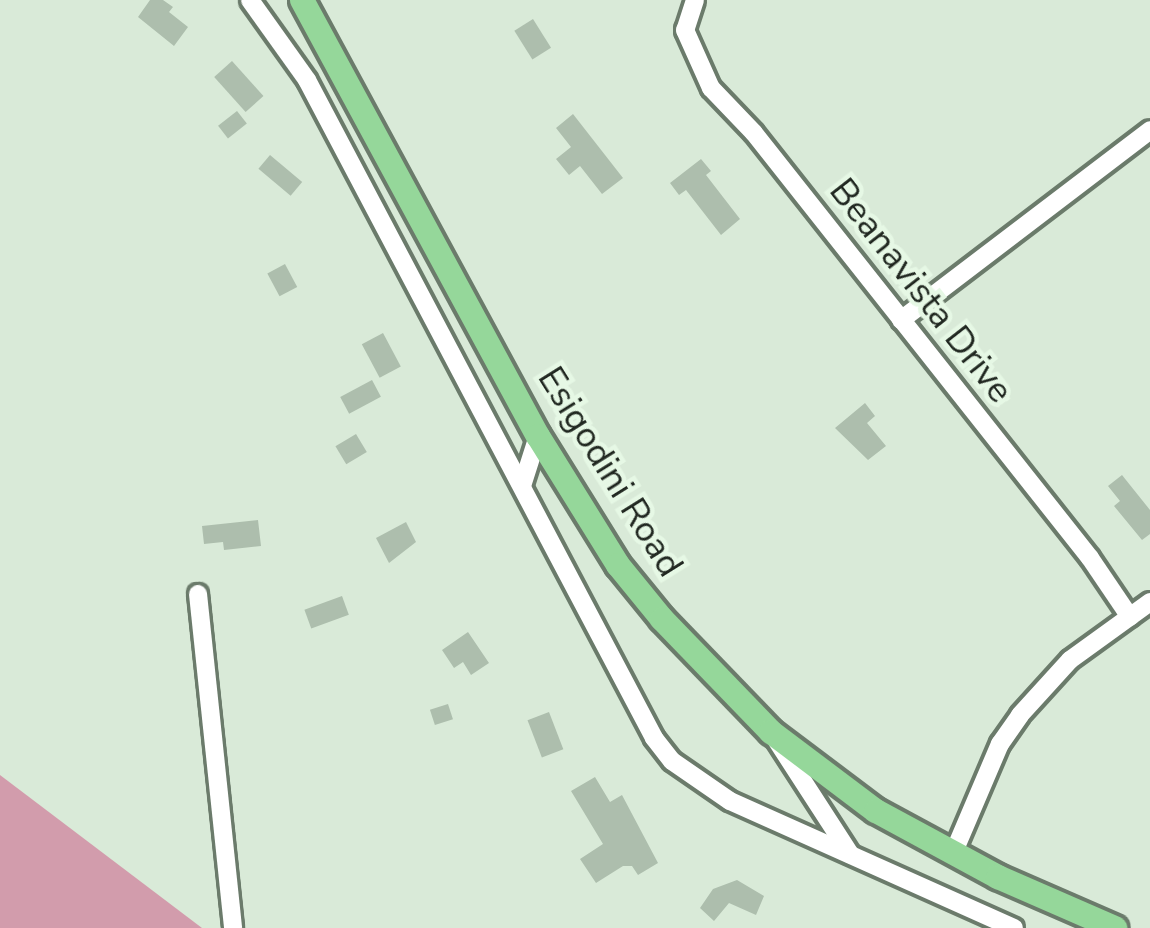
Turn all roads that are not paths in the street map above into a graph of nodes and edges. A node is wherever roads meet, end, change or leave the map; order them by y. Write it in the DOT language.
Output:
graph roads {
  1 [pos="250,0"];
  2 [pos="302,0"];
  3 [pos="695,0"];
  4 [pos="1150,130"];
  5 [pos="901,320"];
  6 [pos="538,436"];
  7 [pos="522,486"];
  8 [pos="198,595"];
  9 [pos="1150,602"];
  10 [pos="1130,617"];
  11 [pos="771,732"];
  12 [pos="953,854"];
  13 [pos="851,856"];
  14 [pos="998,878"];
  15 [pos="981,912"];
  16 [pos="233,928"];
  17 [pos="1015,928"];
  18 [pos="1115,928"];
  1 -- 7 [label="street"];
  2 -- 6 [label="main road, Esigodini Road"];
  3 -- 5 [label="street, Beanavista Drive"];
  4 -- 5 [label="street"];
  5 -- 10 [label="street, Beanavista Drive"];
  6 -- 7 [label="street"];
  6 -- 11 [label="main road, Esigodini Road"];
  7 -- 13 [label="street"];
  8 -- 16 [label="street"];
  9 -- 10 [label="street"];
  10 -- 12 [label="street"];
  11 -- 12 [label="main road, Esigodini Road"];
  11 -- 13 [label="street"];
  12 -- 14 [label="main road, Esigodini Road"];
  13 -- 15 [label="street"];
  14 -- 15 [label="street"];
  14 -- 18 [label="main road, Esigodini Road"];
  15 -- 17 [label="street"];
}
